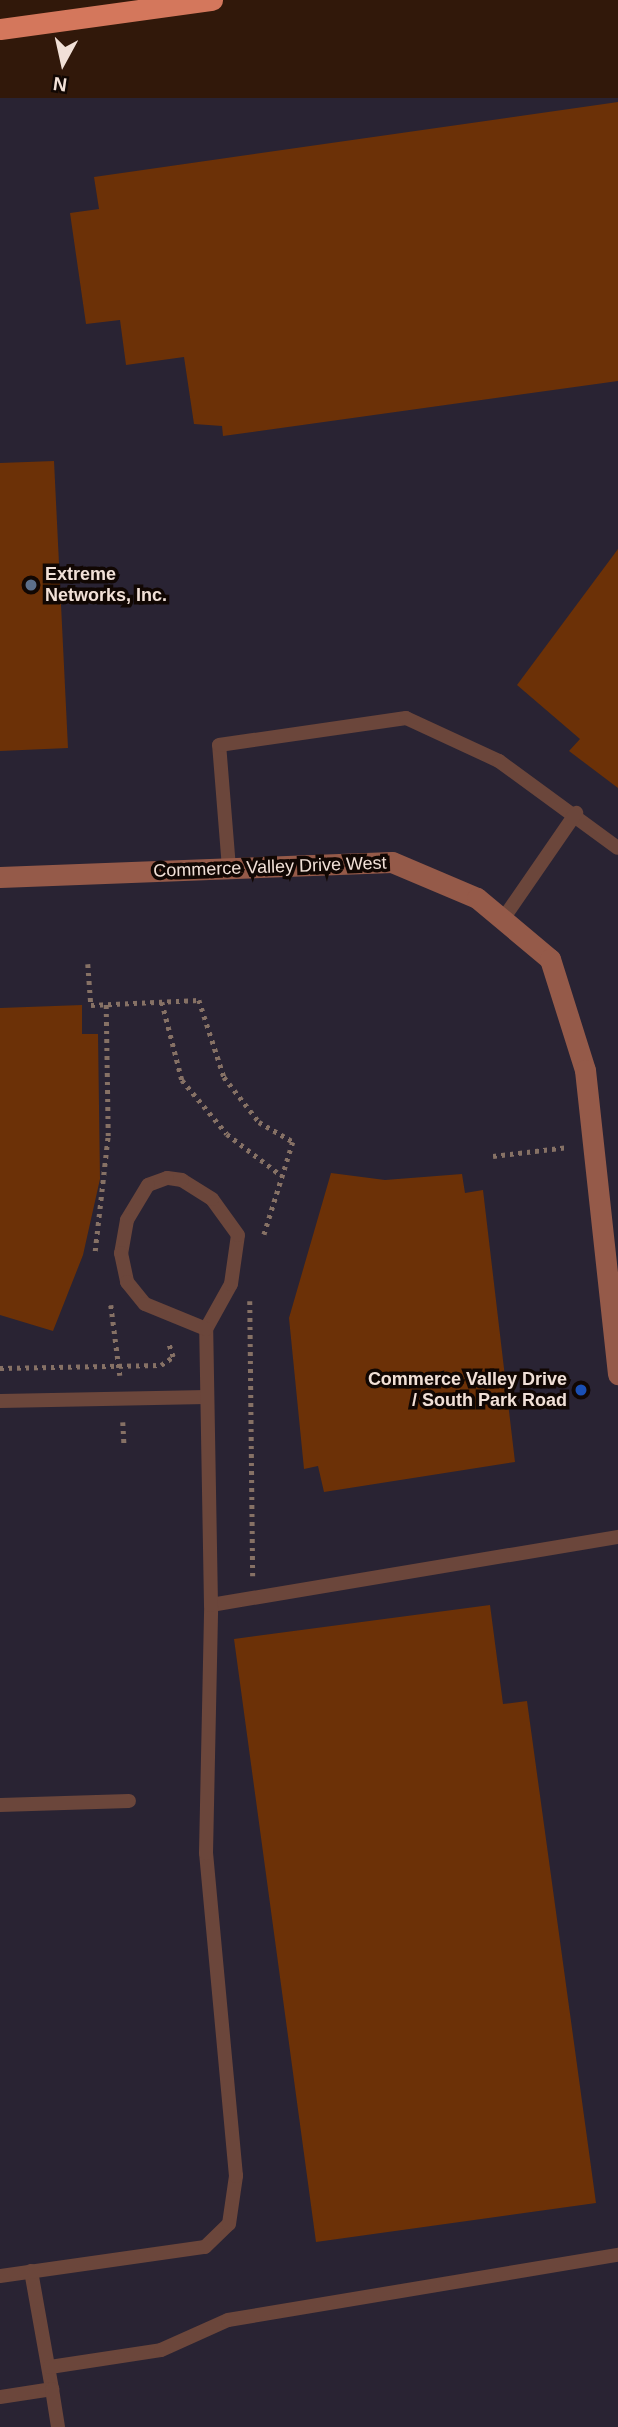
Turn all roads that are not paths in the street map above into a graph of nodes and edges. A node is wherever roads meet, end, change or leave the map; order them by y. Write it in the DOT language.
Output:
graph roads {
  1 [pos="212,0"];
  2 [pos="0,29"];
  3 [pos="576,813"];
  4 [pos="618,848"];
  5 [pos="229,868"];
  6 [pos="0,877"];
  7 [pos="503,919"];
  8 [pos="612,1294"];
  9 [pos="206,1329"];
  10 [pos="618,1374"];
  11 [pos="207,1397"];
  12 [pos="0,1401"];
  13 [pos="618,1537"];
  14 [pos="211,1605"];
  15 [pos="129,1801"];
  16 [pos="0,1805"];
  17 [pos="618,2255"];
  18 [pos="31,2272"];
  19 [pos="0,2276"];
  20 [pos="50,2367"];
  21 [pos="52,2389"];
  22 [pos="0,2397"];
  23 [pos="58,2427"];
  1 -- 2 [label="highway"];
  3 -- 4 [label="lane"];
  3 -- 5 [label="lane"];
  3 -- 7 [label="lane"];
  5 -- 6 [label="street, Commerce Valley Drive West"];
  5 -- 7 [label="street, Commerce Valley Drive West"];
  7 -- 8 [label="street, Commerce Valley Drive West"];
  8 -- 10 [label="street, Commerce Valley Drive West"];
  9 -- 9 [label="lane"];
  9 -- 11 [label="lane"];
  11 -- 12 [label="lane"];
  11 -- 14 [label="lane"];
  13 -- 14 [label="lane"];
  14 -- 18 [label="lane"];
  15 -- 16 [label="lane"];
  17 -- 20 [label="lane"];
  18 -- 19 [label="lane"];
  18 -- 20 [label="lane"];
  20 -- 21 [label="lane"];
  21 -- 22 [label="lane"];
  21 -- 23 [label="lane"];
}
